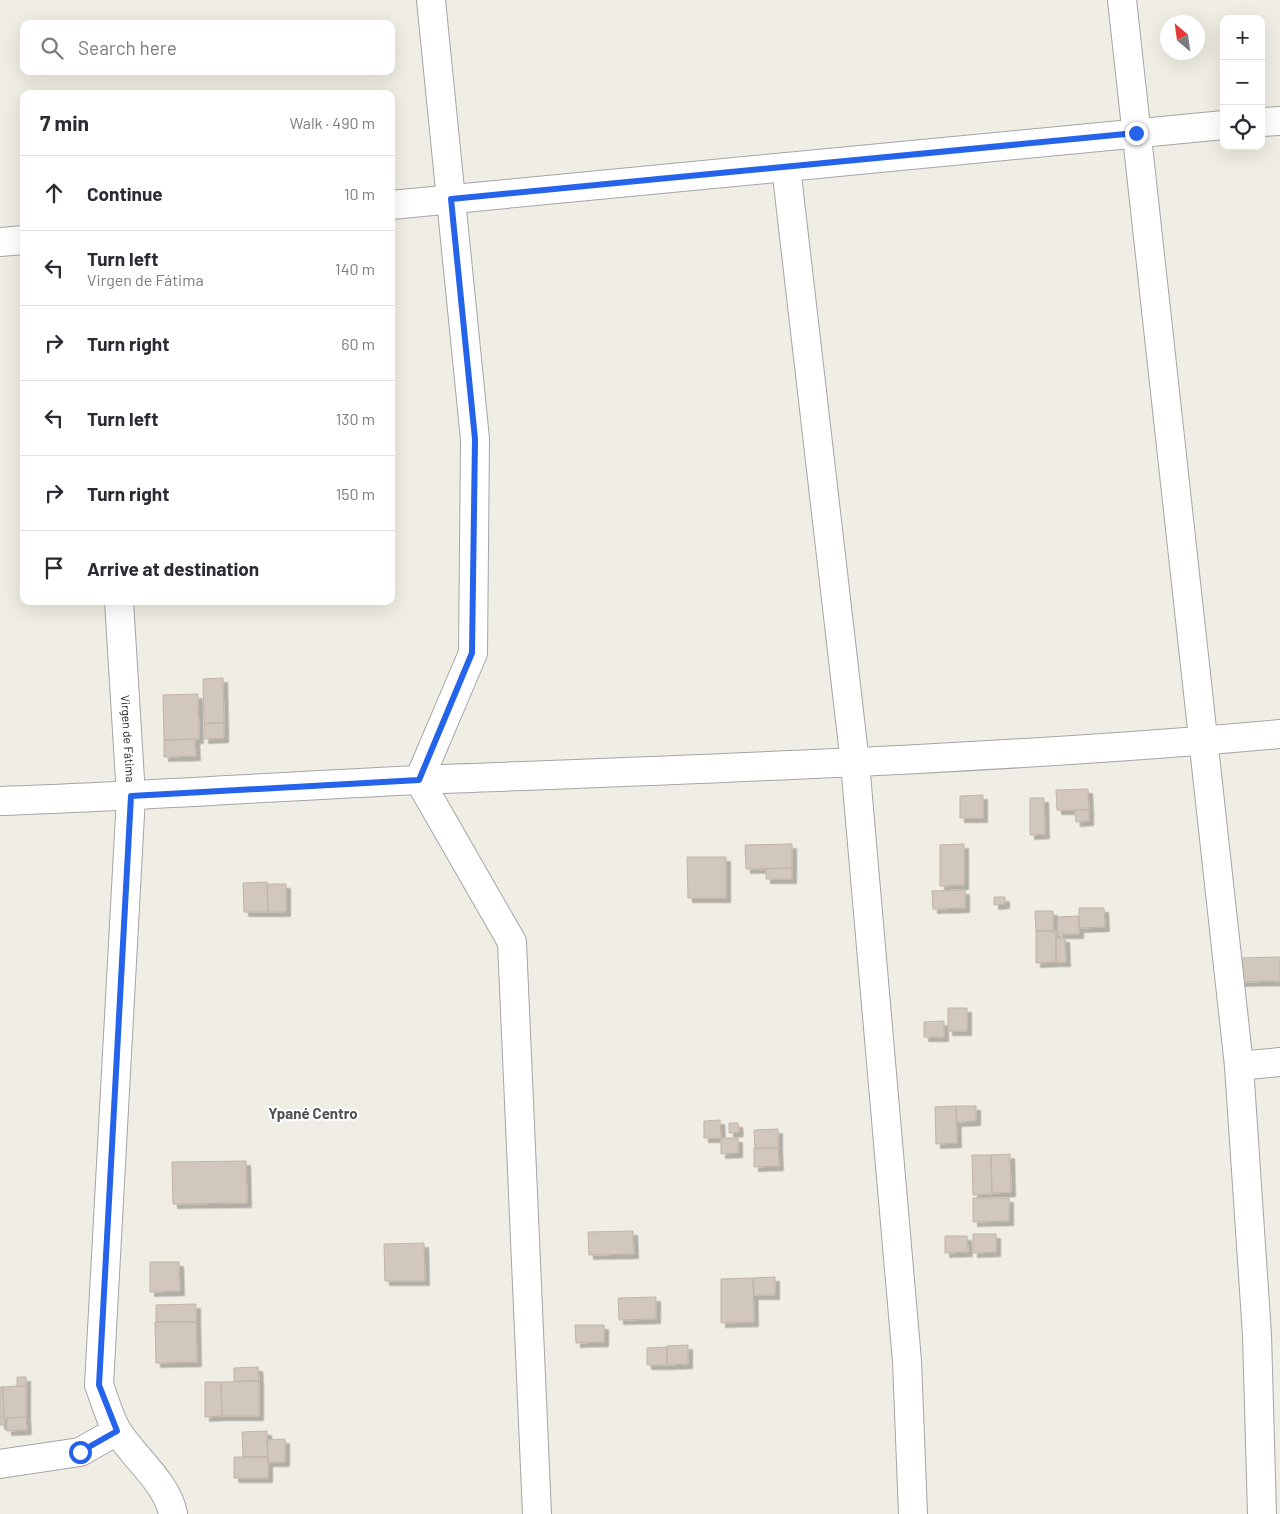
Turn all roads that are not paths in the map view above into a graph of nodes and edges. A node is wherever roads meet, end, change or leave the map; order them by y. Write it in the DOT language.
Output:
graph roads {
  1 [pos="431,0"];
  2 [pos="1122,0"];
  3 [pos="1280,121"];
  4 [pos="1265,122"];
  5 [pos="1220,126"];
  6 [pos="1136,133"];
  7 [pos="786,167"];
  8 [pos="451,199"];
  9 [pos="395,204"];
  10 [pos="20,240"];
  11 [pos="0,242"];
  12 [pos="119,605"];
  13 [pos="1280,734"];
  14 [pos="1203,741"];
  15 [pos="855,763"];
  16 [pos="419,780"];
  17 [pos="131,796"];
  18 [pos="0,801"];
  19 [pos="1280,1062"];
  20 [pos="1239,1066"];
  21 [pos="117,1431"];
  22 [pos="0,1464"];
  23 [pos="173,1514"];
  24 [pos="536,1514"];
  25 [pos="913,1514"];
  26 [pos="1262,1514"];
  1 -- 8 [label="street"];
  2 -- 6 [label="street"];
  3 -- 4 [label="street"];
  5 -- 6 [label="street"];
  6 -- 7 [label="street"];
  6 -- 14 [label="street"];
  7 -- 8 [label="street"];
  7 -- 15 [label="street"];
  8 -- 9 [label="street"];
  8 -- 16 [label="street"];
  10 -- 11 [label="street"];
  12 -- 17 [label="street, Virgen de Fátima"];
  13 -- 14 [label="street"];
  14 -- 15 [label="street"];
  14 -- 20 [label="street"];
  15 -- 16 [label="street"];
  15 -- 25 [label="street"];
  16 -- 17 [label="street"];
  16 -- 24 [label="street"];
  17 -- 18 [label="street"];
  17 -- 21 [label="street, Virgen de Fátima"];
  19 -- 20 [label="street"];
  20 -- 26 [label="street"];
  21 -- 22 [label="street"];
  21 -- 23 [label="street, Virgen de Fátima"];
}
